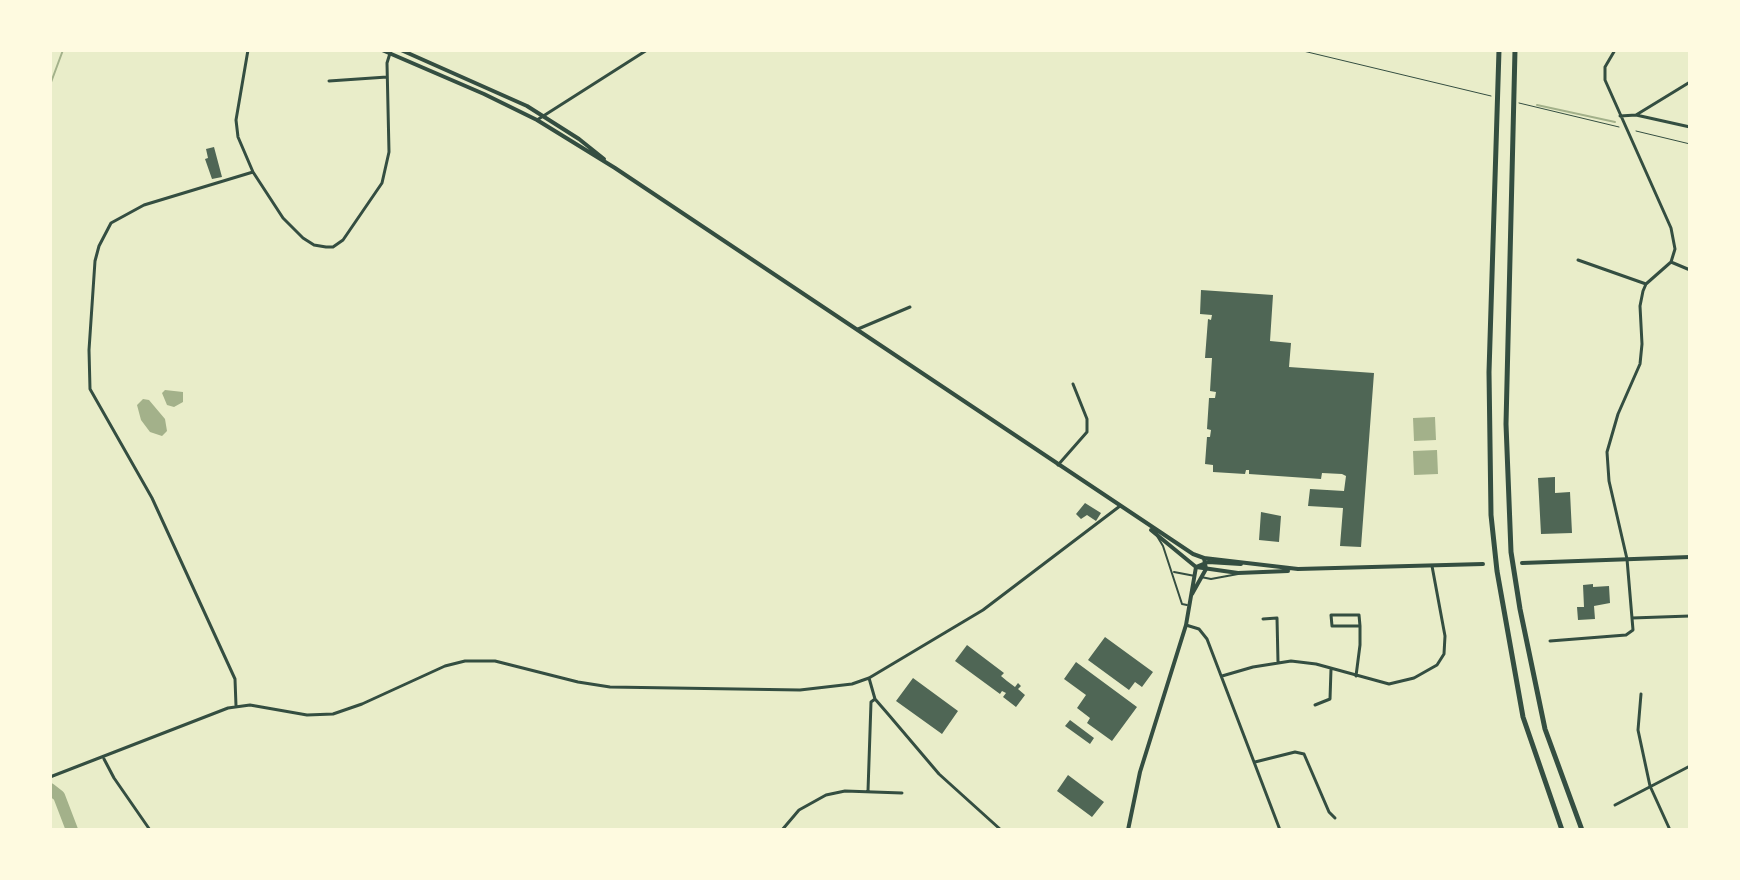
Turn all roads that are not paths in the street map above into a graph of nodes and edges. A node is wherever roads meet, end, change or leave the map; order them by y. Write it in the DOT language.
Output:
graph roads {
  1 [pos="248,50"];
  2 [pos="382,50"];
  3 [pos="401,50"];
  4 [pos="647,50"];
  5 [pos="1499,50"];
  6 [pos="1515,50"];
  7 [pos="1613,51"];
  8 [pos="390,52"];
  9 [pos="387,77"];
  10 [pos="329,81"];
  11 [pos="1690,82"];
  12 [pos="1636,115"];
  13 [pos="543,116"];
  14 [pos="1620,116"];
  15 [pos="537,120"];
  16 [pos="1690,127"];
  17 [pos="615,168"];
  18 [pos="253,172"];
  19 [pos="1578,260"];
  20 [pos="1671,262"];
  21 [pos="1690,270"];
  22 [pos="1646,284"];
  23 [pos="910,307"];
  24 [pos="858,329"];
  25 [pos="1073,384"];
  26 [pos="1058,465"];
  27 [pos="1120,506"];
  28 [pos="1148,525"];
  29 [pos="1156,535"];
  30 [pos="1690,557"];
  31 [pos="1627,559"];
  32 [pos="1522,563"];
  33 [pos="1205,564"];
  34 [pos="1483,564"];
  35 [pos="1432,566"];
  36 [pos="1196,567"];
  37 [pos="1298,569"];
  38 [pos="1173,572"];
  39 [pos="1238,573"];
  40 [pos="1194,576"];
  41 [pos="1202,577"];
  42 [pos="1191,596"];
  43 [pos="1189,606"];
  44 [pos="1690,616"];
  45 [pos="1632,618"];
  46 [pos="1263,619"];
  47 [pos="1186,625"];
  48 [pos="1360,626"];
  49 [pos="1550,641"];
  50 [pos="1278,662"];
  51 [pos="1331,669"];
  52 [pos="1222,676"];
  53 [pos="1356,676"];
  54 [pos="869,678"];
  55 [pos="1641,694"];
  56 [pos="875,699"];
  57 [pos="1315,705"];
  58 [pos="236,706"];
  59 [pos="104,758"];
  60 [pos="1255,762"];
  61 [pos="1690,766"];
  62 [pos="50,777"];
  63 [pos="1650,786"];
  64 [pos="868,791"];
  65 [pos="902,793"];
  66 [pos="1615,805"];
  67 [pos="1335,818"];
  68 [pos="150,830"];
  69 [pos="782,830"];
  70 [pos="1001,830"];
  71 [pos="1128,830"];
  72 [pos="1280,830"];
  73 [pos="1562,830"];
  74 [pos="1582,830"];
  75 [pos="1670,830"];
  1 -- 18 [label="street"];
  2 -- 8 [label="main road"];
  3 -- 13 [label="main road"];
  4 -- 13 [label="street"];
  5 -- 73 [label="highway"];
  6 -- 74 [label="highway"];
  7 -- 14 [label="street"];
  8 -- 9 [label="street"];
  8 -- 15 [label="main road"];
  9 -- 10 [label="street"];
  9 -- 18 [label="street"];
  11 -- 12 [label="street"];
  12 -- 14 [label="street"];
  12 -- 16 [label="street"];
  13 -- 15 [label="street"];
  13 -- 17 [label="main road"];
  14 -- 20 [label="street"];
  15 -- 17 [label="main road"];
  17 -- 24 [label="main road"];
  18 -- 58 [label="street"];
  19 -- 22 [label="street"];
  20 -- 21 [label="street"];
  20 -- 22 [label="street"];
  22 -- 31 [label="street"];
  23 -- 24 [label="street"];
  24 -- 26 [label="main road"];
  25 -- 26 [label="street"];
  26 -- 27 [label="main road"];
  27 -- 28 [label="main road"];
  27 -- 54 [label="street"];
  28 -- 29 [label="main road"];
  28 -- 33 [label="main road"];
  29 -- 36 [label="main road"];
  29 -- 38 [label="street"];
  30 -- 31 [label="main road"];
  31 -- 32 [label="main road"];
  31 -- 45 [label="street"];
  33 -- 36 [label="main road"];
  33 -- 37 [label="main road"];
  33 -- 39 [label="main road"];
  33 -- 41 [label="main road"];
  34 -- 35 [label="main road"];
  35 -- 37 [label="main road"];
  35 -- 53 [label="street"];
  36 -- 40 [label="main road"];
  37 -- 39 [label="main road"];
  38 -- 40 [label="street"];
  38 -- 43 [label="street"];
  39 -- 41 [label="street"];
  40 -- 41 [label="street"];
  40 -- 42 [label="main road"];
  41 -- 42 [label="main road"];
  42 -- 43 [label="main road"];
  43 -- 47 [label="main road"];
  44 -- 45 [label="street"];
  45 -- 49 [label="street"];
  46 -- 50 [label="street"];
  47 -- 52 [label="street"];
  47 -- 71 [label="main road"];
  48 -- 48 [label="street"];
  48 -- 53 [label="street"];
  50 -- 51 [label="street"];
  50 -- 52 [label="street"];
  51 -- 53 [label="street"];
  51 -- 57 [label="street"];
  52 -- 60 [label="street"];
  54 -- 56 [label="street"];
  54 -- 58 [label="street"];
  55 -- 63 [label="street"];
  56 -- 64 [label="street"];
  56 -- 70 [label="street"];
  58 -- 59 [label="street"];
  59 -- 62 [label="street"];
  59 -- 68 [label="street"];
  60 -- 67 [label="street"];
  60 -- 72 [label="street"];
  61 -- 63 [label="street"];
  63 -- 66 [label="street"];
  63 -- 75 [label="street"];
  64 -- 65 [label="street"];
  64 -- 69 [label="street"];
}
